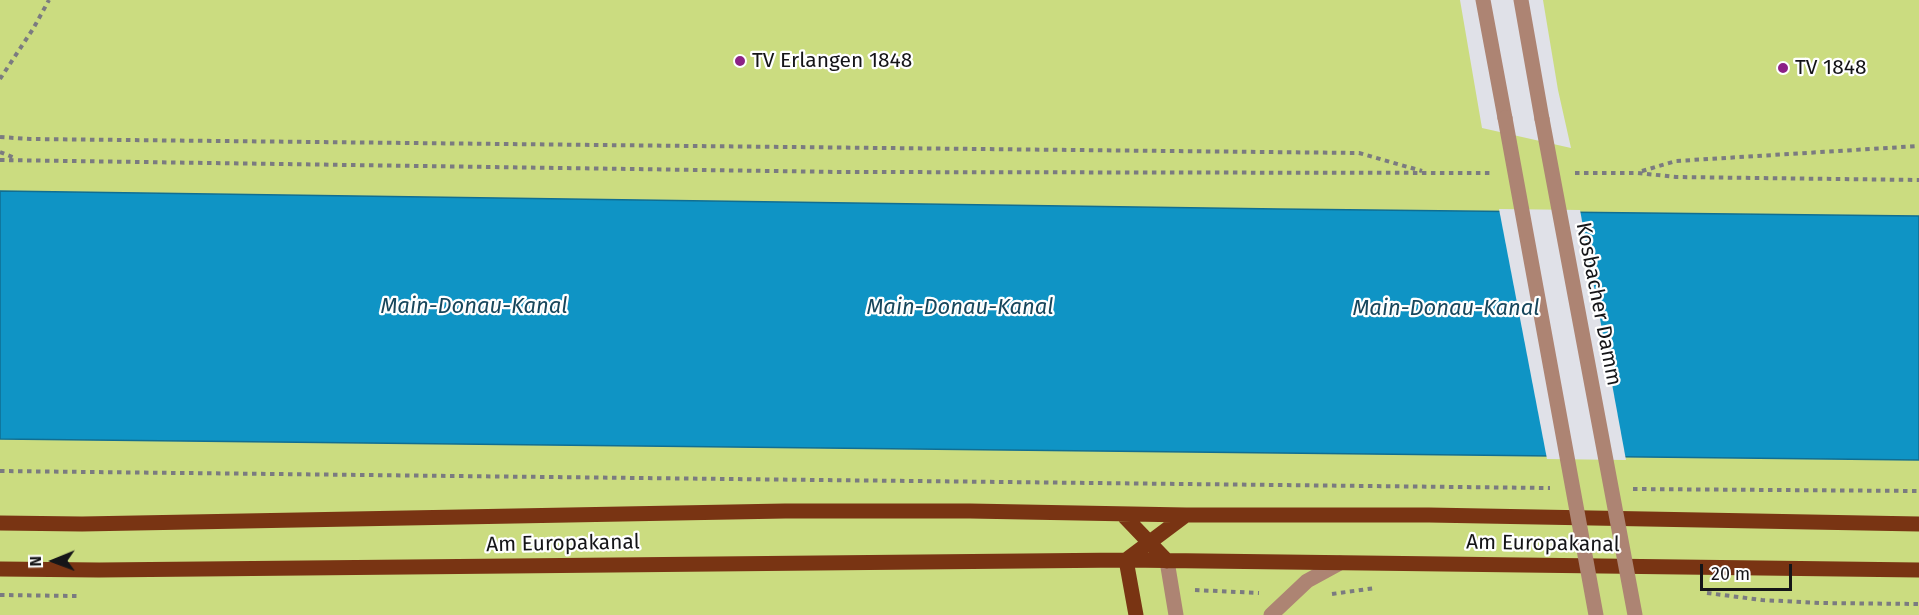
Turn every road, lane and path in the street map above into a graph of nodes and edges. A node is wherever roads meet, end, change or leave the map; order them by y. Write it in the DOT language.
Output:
graph roads {
  1 [pos="49,0"];
  2 [pos="1483,0"];
  3 [pos="1521,0"];
  4 [pos="0,79"];
  5 [pos="0,137"];
  6 [pos="1919,146"];
  7 [pos="0,152"];
  8 [pos="0,160"];
  9 [pos="18,160"];
  10 [pos="1919,180"];
  11 [pos="0,471"];
  12 [pos="1552,488"];
  13 [pos="1623,489"];
  14 [pos="1919,491"];
  15 [pos="1122,514"];
  16 [pos="1186,515"];
  17 [pos="0,523"];
  18 [pos="1919,524"];
  19 [pos="1149,542"];
  20 [pos="1126,560"];
  21 [pos="1167,561"];
  22 [pos="1340,563"];
  23 [pos="0,569"];
  24 [pos="1919,570"];
  25 [pos="1185,590"];
  26 [pos="1267,594"];
  27 [pos="1136,615"];
  28 [pos="1176,615"];
  29 [pos="1271,615"];
  30 [pos="1596,615"];
  31 [pos="1635,615"];
  1 -- 4 [label="path"];
  2 -- 30 [label="street, bridge"];
  3 -- 31 [label="street, Kosbacher Damm, bridge"];
  5 -- 9 [label="path"];
  6 -- 10 [label="path"];
  7 -- 9 [label="path"];
  8 -- 9 [label="path"];
  11 -- 12 [label="path"];
  13 -- 14 [label="path"];
  15 -- 16 [label="main road, Am Europakanal"];
  15 -- 17 [label="main road, Am Europakanal"];
  15 -- 19 [label="main road"];
  16 -- 18 [label="main road, Am Europakanal"];
  16 -- 19 [label="main road"];
  19 -- 20 [label="main road"];
  19 -- 21 [label="main road"];
  20 -- 21 [label="main road, Am Europakanal"];
  20 -- 23 [label="main road, Am Europakanal"];
  20 -- 27 [label="main road"];
  21 -- 22 [label="main road, Am Europakanal"];
  21 -- 28 [label="street"];
  22 -- 24 [label="main road, Am Europakanal"];
  22 -- 29 [label="street"];
  25 -- 26 [label="path"];
}
